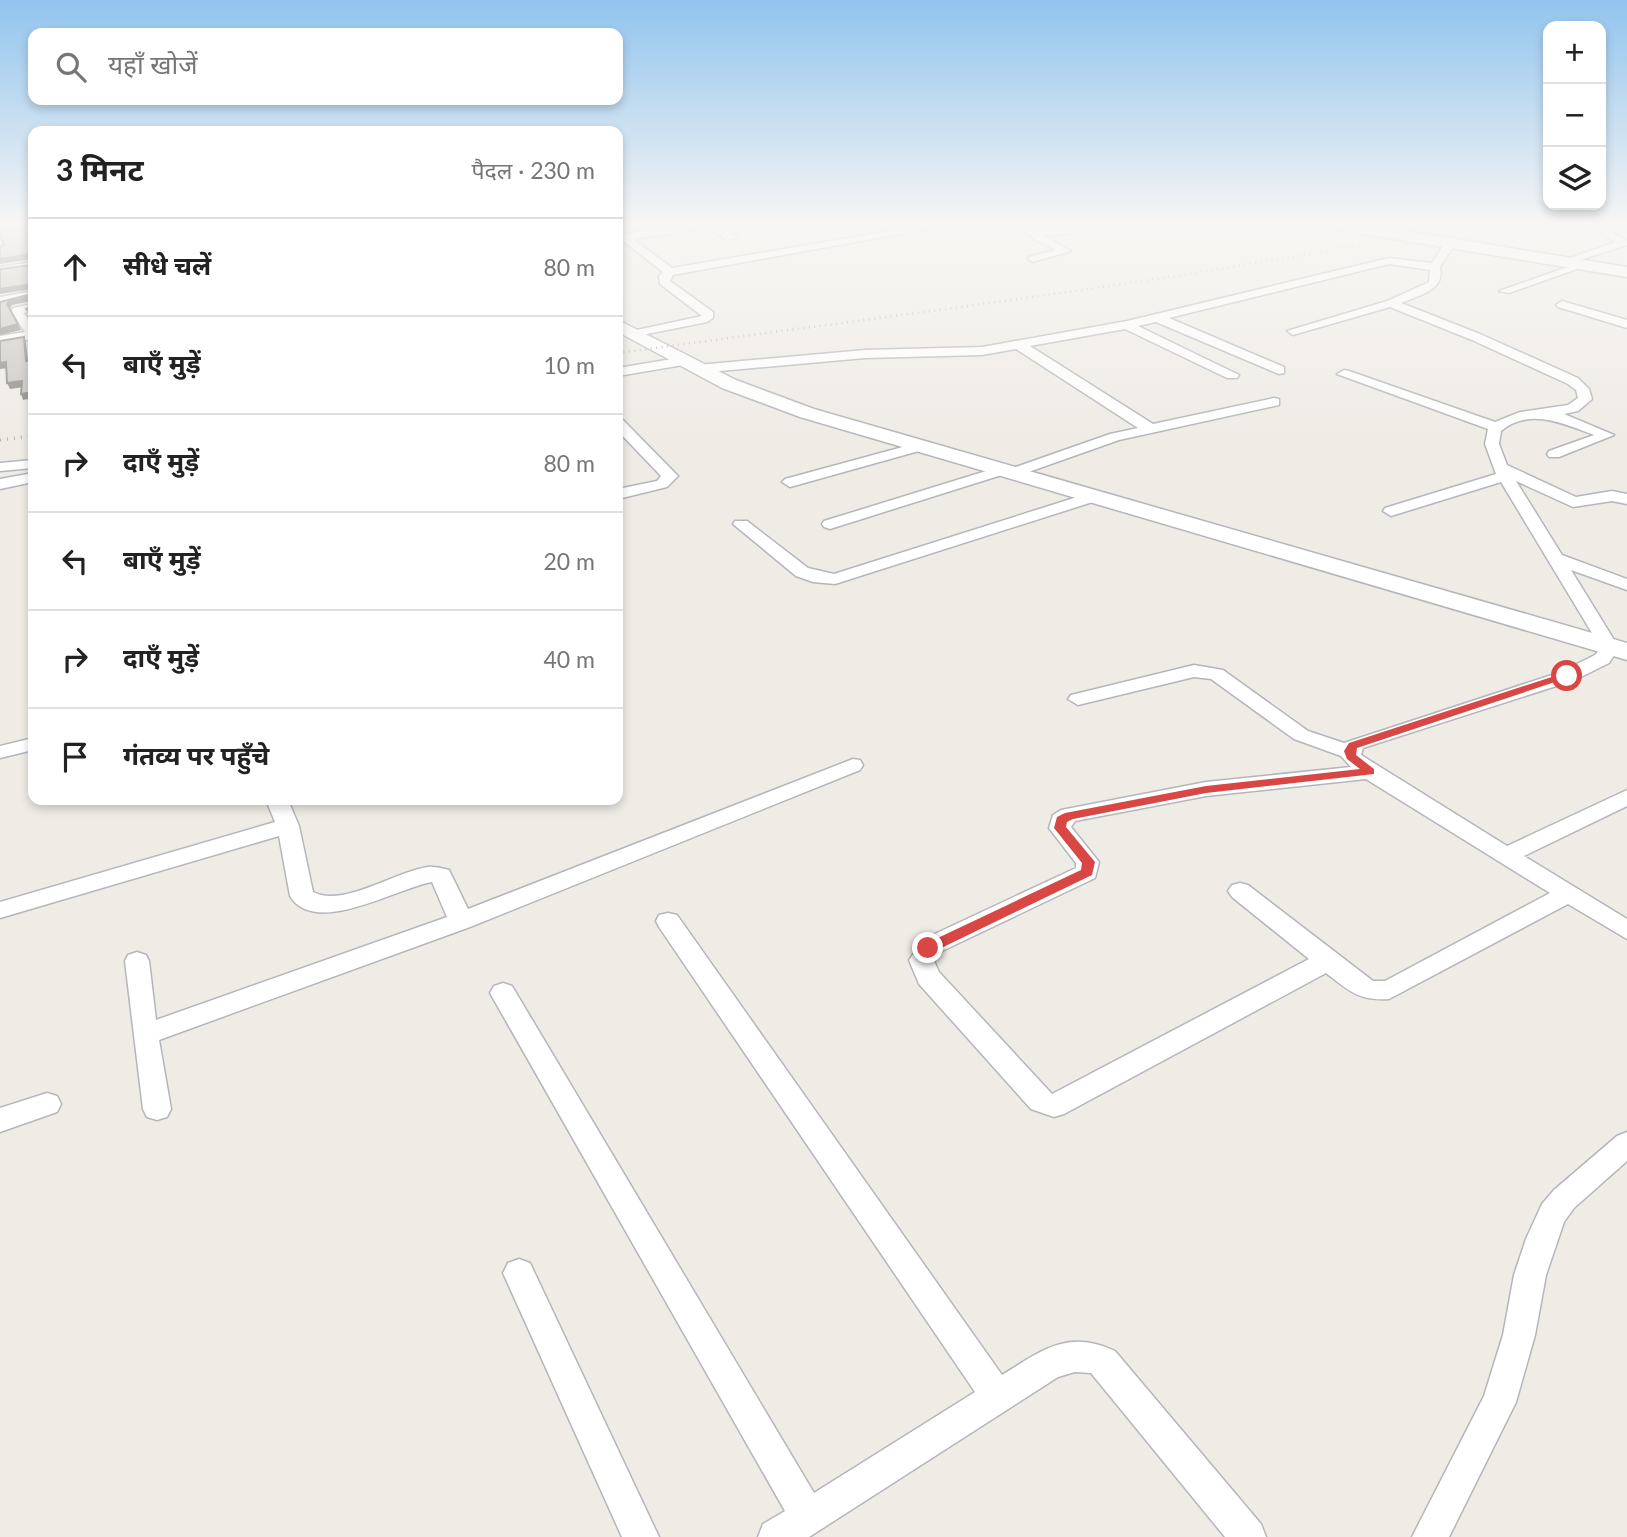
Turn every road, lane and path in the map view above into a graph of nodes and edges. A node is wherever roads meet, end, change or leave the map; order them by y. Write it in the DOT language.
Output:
graph roads {
  1 [pos="28,296"];
  2 [pos="683,296"];
  3 [pos="1248,296"];
  4 [pos="1407,296"];
  5 [pos="0,301"];
  6 [pos="1391,303"];
  7 [pos="1562,304"];
  8 [pos="28,308"];
  9 [pos="1158,318"];
  10 [pos="1627,324"];
  11 [pos="1127,326"];
  12 [pos="28,328"];
  13 [pos="627,330"];
  14 [pos="1293,331"];
  15 [pos="28,336"];
  16 [pos="0,340"];
  17 [pos="1021,346"];
  18 [pos="691,365"];
  19 [pos="1279,370"];
  20 [pos="623,372"];
  21 [pos="1344,374"];
  22 [pos="1232,375"];
  23 [pos="1274,402"];
  24 [pos="1548,413"];
  25 [pos="623,428"];
  26 [pos="1496,428"];
  27 [pos="1150,429"];
  28 [pos="922,446"];
  29 [pos="1554,454"];
  30 [pos="28,464"];
  31 [pos="0,467"];
  32 [pos="1009,471"];
  33 [pos="1503,472"];
  34 [pos="28,479"];
  35 [pos="790,482"];
  36 [pos="0,484"];
  37 [pos="623,493"];
  38 [pos="1096,496"];
  39 [pos="1627,499"];
  40 [pos="1391,511"];
  41 [pos="740,524"];
  42 [pos="830,524"];
  43 [pos="1556,559"];
  44 [pos="1627,584"];
  45 [pos="1618,650"];
  46 [pos="1077,699"];
  47 [pos="28,745"];
  48 [pos="1350,751"];
  49 [pos="0,752"];
  50 [pos="853,765"];
  51 [pos="1370,772"];
  52 [pos="1627,797"];
  53 [pos="279,805"];
  54 [pos="288,826"];
  55 [pos="1506,856"];
  56 [pos="1240,891"];
  57 [pos="1566,895"];
  58 [pos="0,910"];
  59 [pos="461,921"];
  60 [pos="668,921"];
  61 [pos="1627,930"];
  62 [pos="137,961"];
  63 [pos="1327,961"];
  64 [pos="503,993"];
  65 [pos="145,1035"];
  66 [pos="47,1104"];
  67 [pos="157,1109"];
  68 [pos="0,1120"];
  69 [pos="1627,1144"];
  70 [pos="519,1273"];
  71 [pos="997,1396"];
  72 [pos="808,1517"];
  73 [pos="641,1537"];
  74 [pos="776,1537"];
  75 [pos="1248,1537"];
  76 [pos="1430,1537"];
  1 -- 5 [label="street"];
  2 -- 13 [label="street"];
  3 -- 9 [label="street"];
  4 -- 6 [label="street"];
  6 -- 14 [label="street"];
  6 -- 24 [label="street"];
  7 -- 10 [label="street"];
  8 -- 12 [label="street"];
  9 -- 11 [label="street"];
  9 -- 19 [label="street"];
  11 -- 17 [label="street"];
  11 -- 22 [label="street"];
  13 -- 18 [label="main road"];
  15 -- 16 [label="street"];
  17 -- 18 [label="street"];
  17 -- 27 [label="street"];
  18 -- 20 [label="street"];
  18 -- 28 [label="main road"];
  21 -- 26 [label="street"];
  23 -- 27 [label="street"];
  24 -- 26 [label="street"];
  24 -- 29 [label="street"];
  25 -- 37 [label="street"];
  26 -- 33 [label="street"];
  27 -- 32 [label="street"];
  28 -- 32 [label="main road"];
  28 -- 35 [label="street"];
  30 -- 31 [label="street"];
  32 -- 38 [label="main road"];
  32 -- 42 [label="street"];
  33 -- 39 [label="street"];
  33 -- 40 [label="street"];
  33 -- 43 [label="street"];
  34 -- 36 [label="street"];
  38 -- 41 [label="street"];
  38 -- 45 [label="main road"];
  43 -- 44 [label="street"];
  43 -- 45 [label="street"];
  45 -- 48 [label="street"];
  46 -- 48 [label="street"];
  47 -- 49 [label="street"];
  48 -- 51 [label="street"];
  50 -- 59 [label="street"];
  51 -- 55 [label="street"];
  51 -- 63 [label="street"];
  52 -- 55 [label="street"];
  53 -- 54 [label="street"];
  54 -- 58 [label="street"];
  54 -- 59 [label="street"];
  55 -- 57 [label="street"];
  56 -- 63 [label="street"];
  57 -- 61 [label="street"];
  57 -- 63 [label="street"];
  59 -- 65 [label="street"];
  60 -- 71 [label="street"];
  62 -- 65 [label="street"];
  64 -- 72 [label="street"];
  65 -- 67 [label="street"];
  66 -- 68 [label="street"];
  69 -- 76 [label="street"];
  70 -- 73 [label="street"];
  71 -- 72 [label="street"];
  71 -- 75 [label="street"];
  72 -- 74 [label="street"];
}
